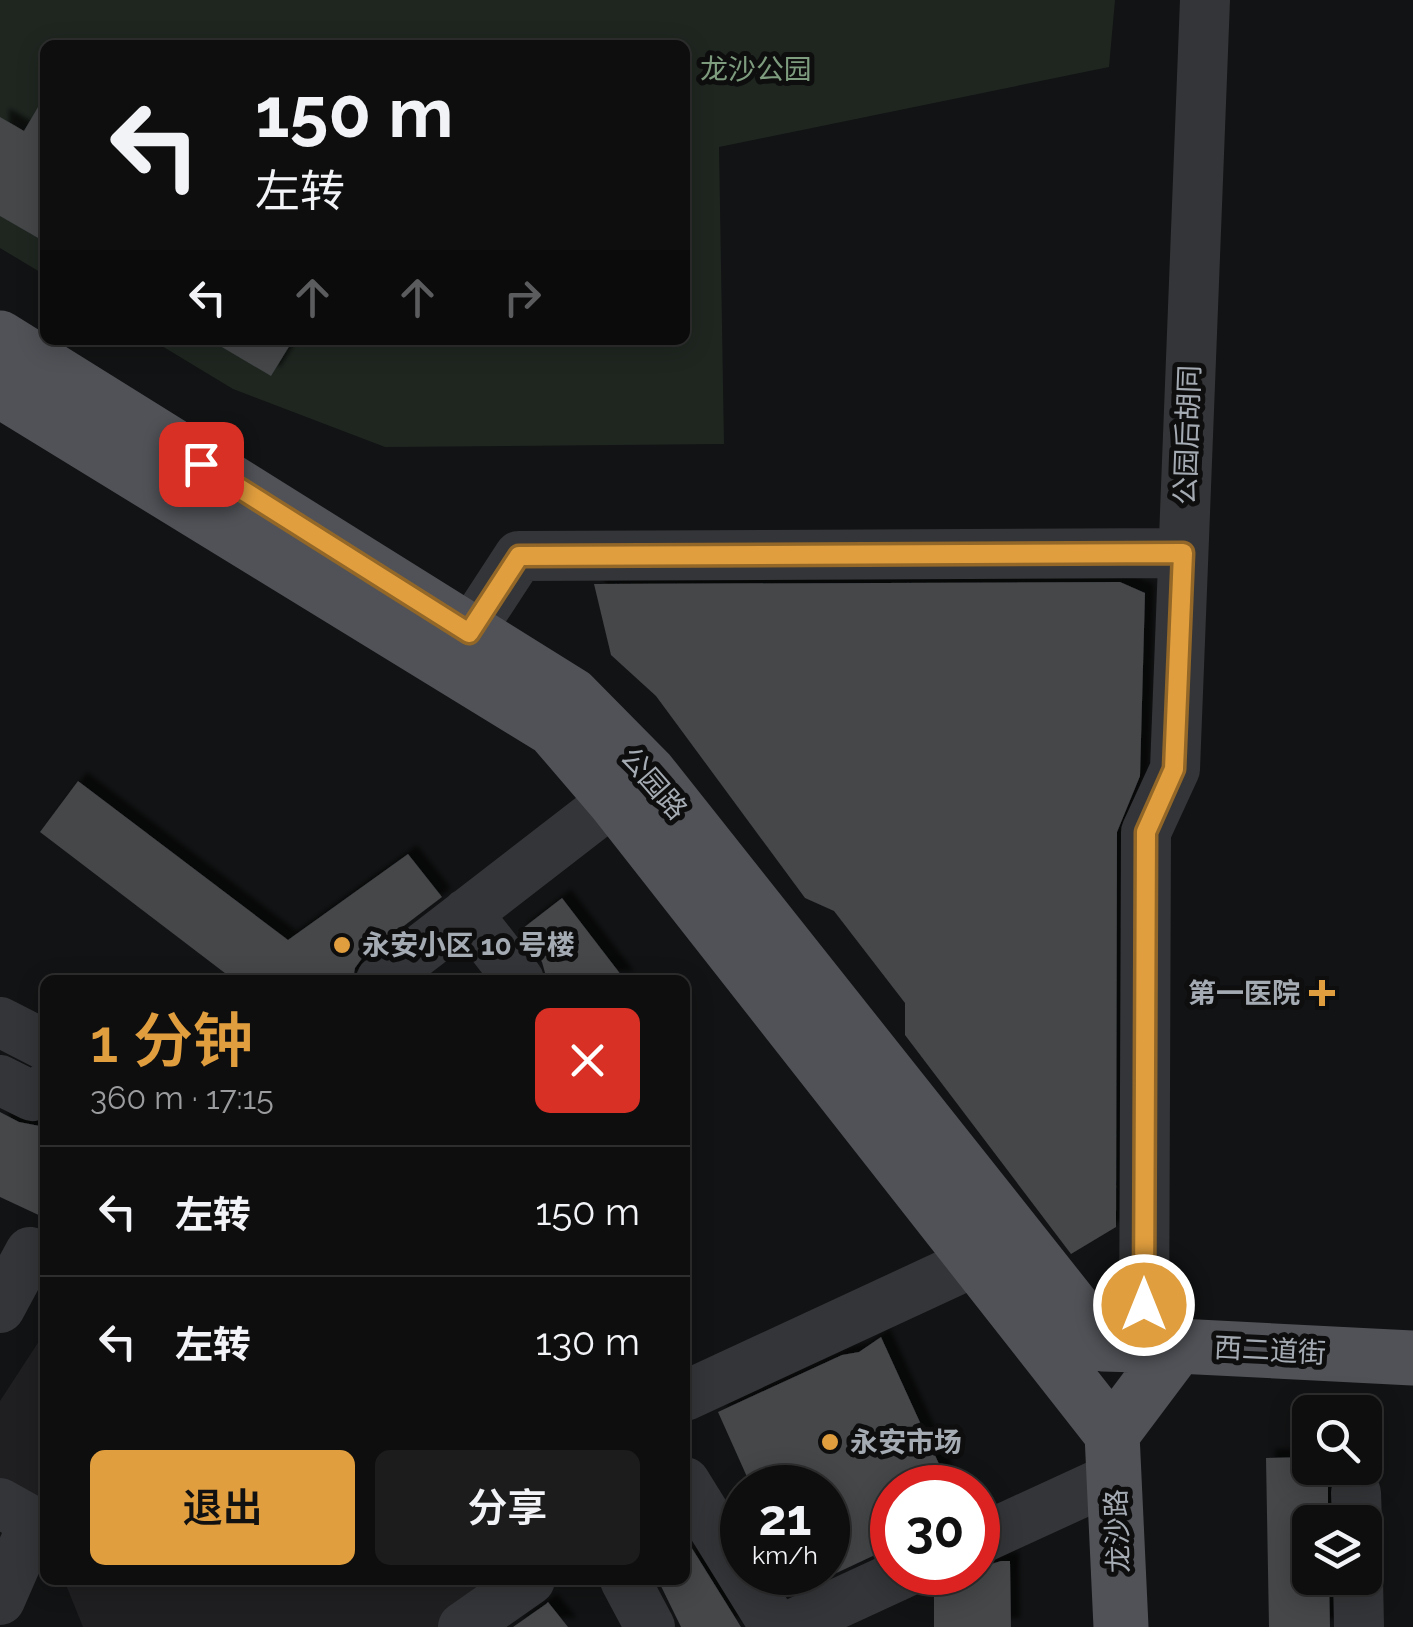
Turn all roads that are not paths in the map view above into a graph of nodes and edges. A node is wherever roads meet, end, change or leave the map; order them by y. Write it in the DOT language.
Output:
graph roads {
  1 [pos="1204,0"];
  2 [pos="0,338"];
  3 [pos="0,390"];
  4 [pos="1183,553"];
  5 [pos="459,649"];
  6 [pos="631,786"];
  7 [pos="467,913"];
  8 [pos="387,975"];
  9 [pos="515,975"];
  10 [pos="0,1022"];
  11 [pos="40,1043"];
  12 [pos="0,1080"];
  13 [pos="40,1091"];
  14 [pos="25,1243"];
  15 [pos="976,1261"];
  16 [pos="0,1308"];
  17 [pos="1161,1345"];
  18 [pos="1413,1358"];
  19 [pos="690,1394"];
  20 [pos="1114,1456"];
  21 [pos="690,1490"];
  22 [pos="0,1502"];
  23 [pos="1000,1526"];
  24 [pos="523,1585"];
  25 [pos="626,1585"];
  26 [pos="888,1595"];
  27 [pos="1358,1595"];
  28 [pos="0,1600"];
  29 [pos="0,1622"];
  30 [pos="646,1626"];
  31 [pos="20,1627"];
  32 [pos="463,1627"];
  33 [pos="775,1627"];
  34 [pos="786,1627"];
  35 [pos="1121,1627"];
  36 [pos="1359,1627"];
  1 -- 4 [label="street, 公园后胡同"];
  2 -- 5 [label="main road, 公园路"];
  3 -- 5 [label="main road, 公园路"];
  4 -- 5 [label="street"];
  4 -- 17 [label="street, 公园后胡同"];
  5 -- 6 [label="main road, 公园路"];
  6 -- 7 [label="street"];
  6 -- 15 [label="main road, 公园路"];
  6 -- 17 [label="main road, 公园路"];
  7 -- 8 [label="street"];
  7 -- 9 [label="street"];
  10 -- 11 [label="street"];
  12 -- 13 [label="street"];
  14 -- 16 [label="street"];
  15 -- 19 [label="street"];
  15 -- 20 [label="main road, 公园路"];
  17 -- 18 [label="main road, 西二道街"];
  17 -- 20 [label="main road, 西二道街"];
  20 -- 23 [label="street"];
  20 -- 35 [label="main road, 龙沙路"];
  21 -- 33 [label="street"];
  22 -- 28 [label="street"];
  24 -- 32 [label="street"];
  25 -- 30 [label="street"];
  26 -- 34 [label="street"];
  27 -- 36 [label="street"];
  29 -- 31 [label="street"];
}
